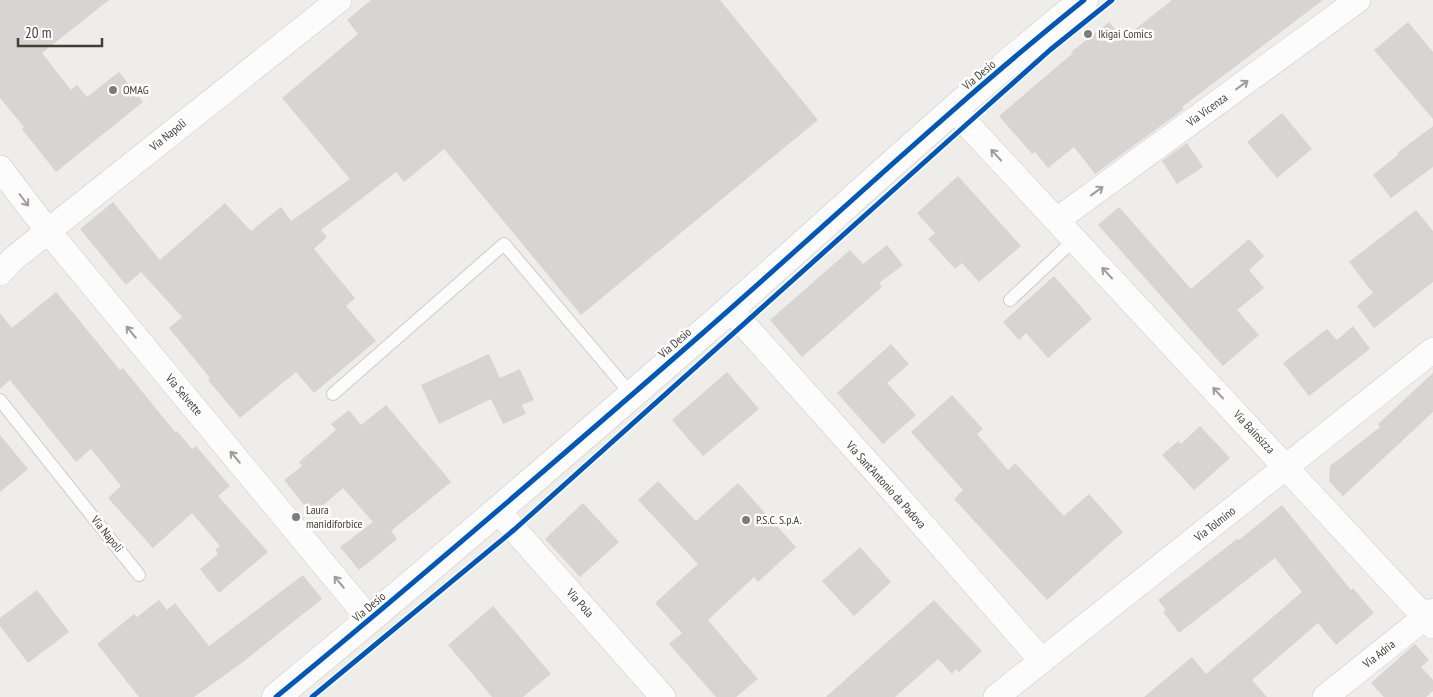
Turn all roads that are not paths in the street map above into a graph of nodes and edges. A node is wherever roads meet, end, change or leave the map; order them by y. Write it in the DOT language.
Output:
graph roads {
  1 [pos="339,0"];
  2 [pos="1084,0"];
  3 [pos="1358,0"];
  4 [pos="955,108"];
  5 [pos="0,168"];
  6 [pos="1057,220"];
  7 [pos="48,231"];
  8 [pos="1076,239"];
  9 [pos="0,273"];
  10 [pos="1010,300"];
  11 [pos="730,309"];
  12 [pos="1433,350"];
  13 [pos="333,394"];
  14 [pos="632,394"];
  15 [pos="0,400"];
  16 [pos="1286,467"];
  17 [pos="497,510"];
  18 [pos="139,575"];
  19 [pos="1431,618"];
  20 [pos="370,620"];
  21 [pos="1042,661"];
  22 [pos="276,697"];
  23 [pos="663,697"];
  24 [pos="996,697"];
  25 [pos="1325,697"];
  1 -- 7 [label="street, Via Napoli"];
  2 -- 4 [label="street, Via Desio"];
  6 -- 3 [label="street, Via Vicenza, one-way"];
  6 -- 4 [label="street, Via Bainsizza, one-way"];
  4 -- 11 [label="street, Via Desio"];
  5 -- 7 [label="street, Via Selvette, one-way"];
  6 -- 8 [label="street, Via Bainsizza"];
  7 -- 9 [label="street, Via Napoli"];
  20 -- 7 [label="street, Via Selvette, one-way"];
  8 -- 10 [label="lane"];
  16 -- 8 [label="street, Via Bainsizza, one-way"];
  11 -- 14 [label="street, Via Desio"];
  11 -- 21 [label="street, Via Sant'Antonio da Padova"];
  12 -- 16 [label="street, Via Tolmino"];
  13 -- 14 [label="lane"];
  14 -- 17 [label="street, Via Desio"];
  15 -- 18 [label="lane, Via Napoli"];
  16 -- 19 [label="street, Via Bainsizza"];
  16 -- 21 [label="street, Via Tolmino"];
  17 -- 20 [label="street, Via Desio"];
  17 -- 23 [label="street, Via Pola"];
  19 -- 25 [label="street, Via Adria"];
  20 -- 22 [label="street, Via Desio"];
  21 -- 24 [label="street, Via Tolmino"];
}
